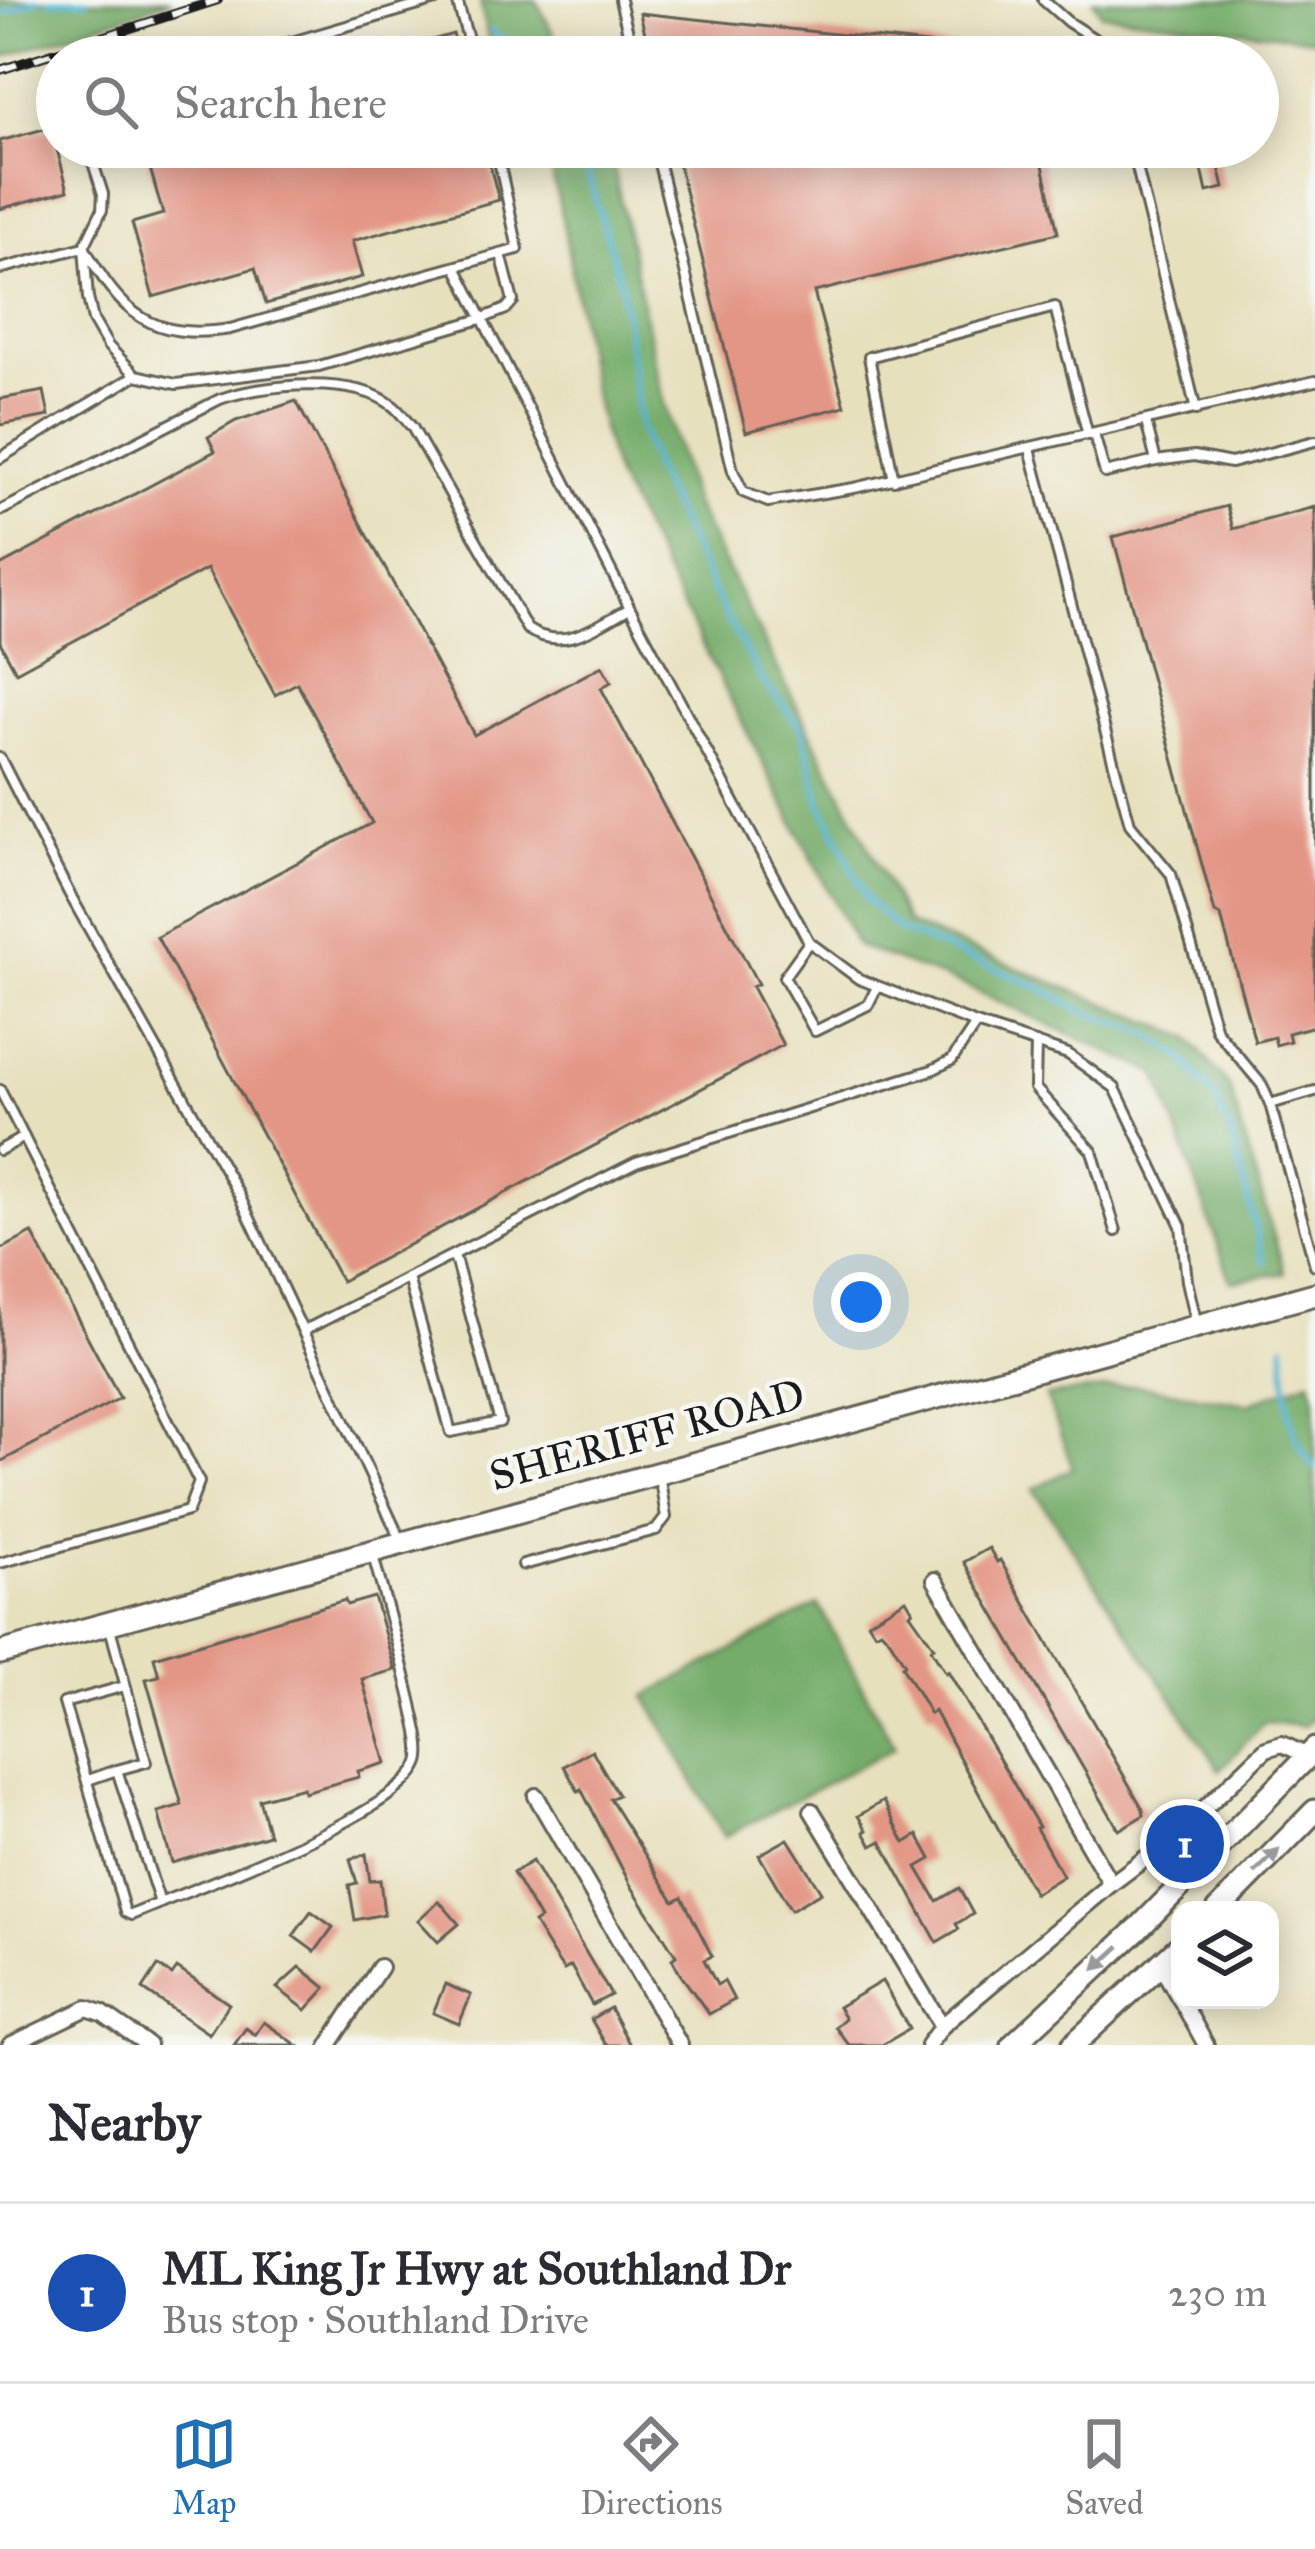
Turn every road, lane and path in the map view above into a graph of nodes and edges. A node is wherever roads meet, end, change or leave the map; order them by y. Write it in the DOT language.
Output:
graph roads {
  1 [pos="436,0"];
  2 [pos="457,0"];
  3 [pos="620,0"];
  4 [pos="1043,0"];
  5 [pos="318,36"];
  6 [pos="467,36"];
  7 [pos="629,36"];
  8 [pos="1090,36"];
  9 [pos="95,168"];
  10 [pos="501,168"];
  11 [pos="661,168"];
  12 [pos="1137,168"];
  13 [pos="84,247"];
  14 [pos="501,254"];
  15 [pos="456,267"];
  16 [pos="0,269"];
  17 [pos="481,319"];
  18 [pos="136,375"];
  19 [pos="1315,381"];
  20 [pos="1196,410"];
  21 [pos="1146,422"];
  22 [pos="1091,434"];
  23 [pos="1315,441"];
  24 [pos="1030,448"];
  25 [pos="0,458"];
  26 [pos="1156,461"];
  27 [pos="894,480"];
  28 [pos="0,511"];
  29 [pos="630,608"];
  30 [pos="0,758"];
  31 [pos="809,942"];
  32 [pos="877,987"];
  33 [pos="976,1024"];
  34 [pos="1036,1042"];
  35 [pos="0,1090"];
  36 [pos="1315,1091"];
  37 [pos="1270,1103"];
  38 [pos="24,1137"];
  39 [pos="0,1150"];
  40 [pos="1116,1231"];
  41 [pos="454,1255"];
  42 [pos="1315,1265"];
  43 [pos="408,1278"];
  44 [pos="1315,1294"];
  45 [pos="1197,1326"];
  46 [pos="303,1331"];
  47 [pos="658,1473"];
  48 [pos="402,1543"];
  49 [pos="372,1551"];
  50 [pos="0,1563"];
  51 [pos="523,1565"];
  52 [pos="935,1580"];
  53 [pos="108,1623"];
  54 [pos="0,1653"];
  55 [pos="125,1686"];
  56 [pos="1312,1758"];
  57 [pos="117,1771"];
  58 [pos="88,1780"];
  59 [pos="536,1796"];
  60 [pos="812,1811"];
  61 [pos="1315,1811"];
  62 [pos="1111,1884"];
  63 [pos="1227,1901"];
  64 [pos="160,1903"];
  65 [pos="1171,1954"];
  66 [pos="1160,1964"];
  67 [pos="380,1966"];
  68 [pos="1171,1984"];
  69 [pos="1185,2009"];
  70 [pos="942,2026"];
  71 [pos="10,2045"];
  72 [pos="148,2045"];
  73 [pos="328,2045"];
  74 [pos="680,2045"];
  75 [pos="928,2045"];
  76 [pos="1013,2045"];
  77 [pos="1073,2045"];
  78 [pos="1206,2045"];
  1 -- 5 [label="lane"];
  2 -- 6 [label="lane"];
  3 -- 7 [label="lane"];
  4 -- 8 [label="lane"];
  9 -- 13 [label="lane"];
  10 -- 14 [label="lane"];
  11 -- 27 [label="lane"];
  12 -- 20 [label="lane"];
  13 -- 15 [label="lane"];
  13 -- 16 [label="lane"];
  13 -- 18 [label="lane"];
  14 -- 15 [label="lane"];
  14 -- 17 [label="lane"];
  15 -- 17 [label="lane"];
  17 -- 18 [label="lane"];
  17 -- 29 [label="lane"];
  18 -- 25 [label="lane"];
  19 -- 20 [label="lane"];
  20 -- 21 [label="lane"];
  21 -- 22 [label="lane"];
  21 -- 26 [label="lane"];
  22 -- 24 [label="lane"];
  22 -- 26 [label="lane"];
  22 -- 27 [label="lane"];
  23 -- 26 [label="lane"];
  24 -- 27 [label="lane"];
  24 -- 37 [label="lane"];
  28 -- 29 [label="lane"];
  29 -- 31 [label="lane"];
  30 -- 46 [label="lane"];
  31 -- 32 [label="lane"];
  31 -- 32 [label="lane"];
  32 -- 33 [label="lane"];
  33 -- 34 [label="lane"];
  33 -- 41 [label="lane"];
  34 -- 40 [label="lane"];
  34 -- 45 [label="lane"];
  35 -- 38 [label="lane"];
  36 -- 37 [label="lane"];
  37 -- 42 [label="lane"];
  38 -- 39 [label="lane"];
  38 -- 50 [label="lane"];
  41 -- 43 [label="lane"];
  41 -- 43 [label="lane"];
  43 -- 46 [label="lane"];
  44 -- 45 [label="main road, SHERIFF ROAD"];
  45 -- 47 [label="main road, SHERIFF ROAD"];
  46 -- 48 [label="lane"];
  47 -- 48 [label="main road, SHERIFF ROAD"];
  47 -- 51 [label="lane"];
  48 -- 49 [label="main road, SHERIFF ROAD"];
  49 -- 53 [label="main road, SHERIFF ROAD"];
  49 -- 64 [label="lane"];
  52 -- 62 [label="street"];
  53 -- 54 [label="main road, SHERIFF ROAD"];
  53 -- 55 [label="lane"];
  55 -- 57 [label="lane"];
  55 -- 58 [label="lane"];
  56 -- 62 [label="street"];
  56 -- 76 [label="main road, one-way"];
  57 -- 58 [label="lane"];
  57 -- 64 [label="lane"];
  58 -- 64 [label="lane"];
  59 -- 74 [label="street"];
  60 -- 70 [label="street"];
  63 -- 61 [label="main road, one-way"];
  62 -- 70 [label="street"];
  65 -- 66 [label="main road"];
  66 -- 68 [label="street"];
  66 -- 77 [label="main road"];
  67 -- 73 [label="street"];
  69 -- 78 [label="street"];
  70 -- 75 [label="street"];
  71 -- 72 [label="street"];
}
